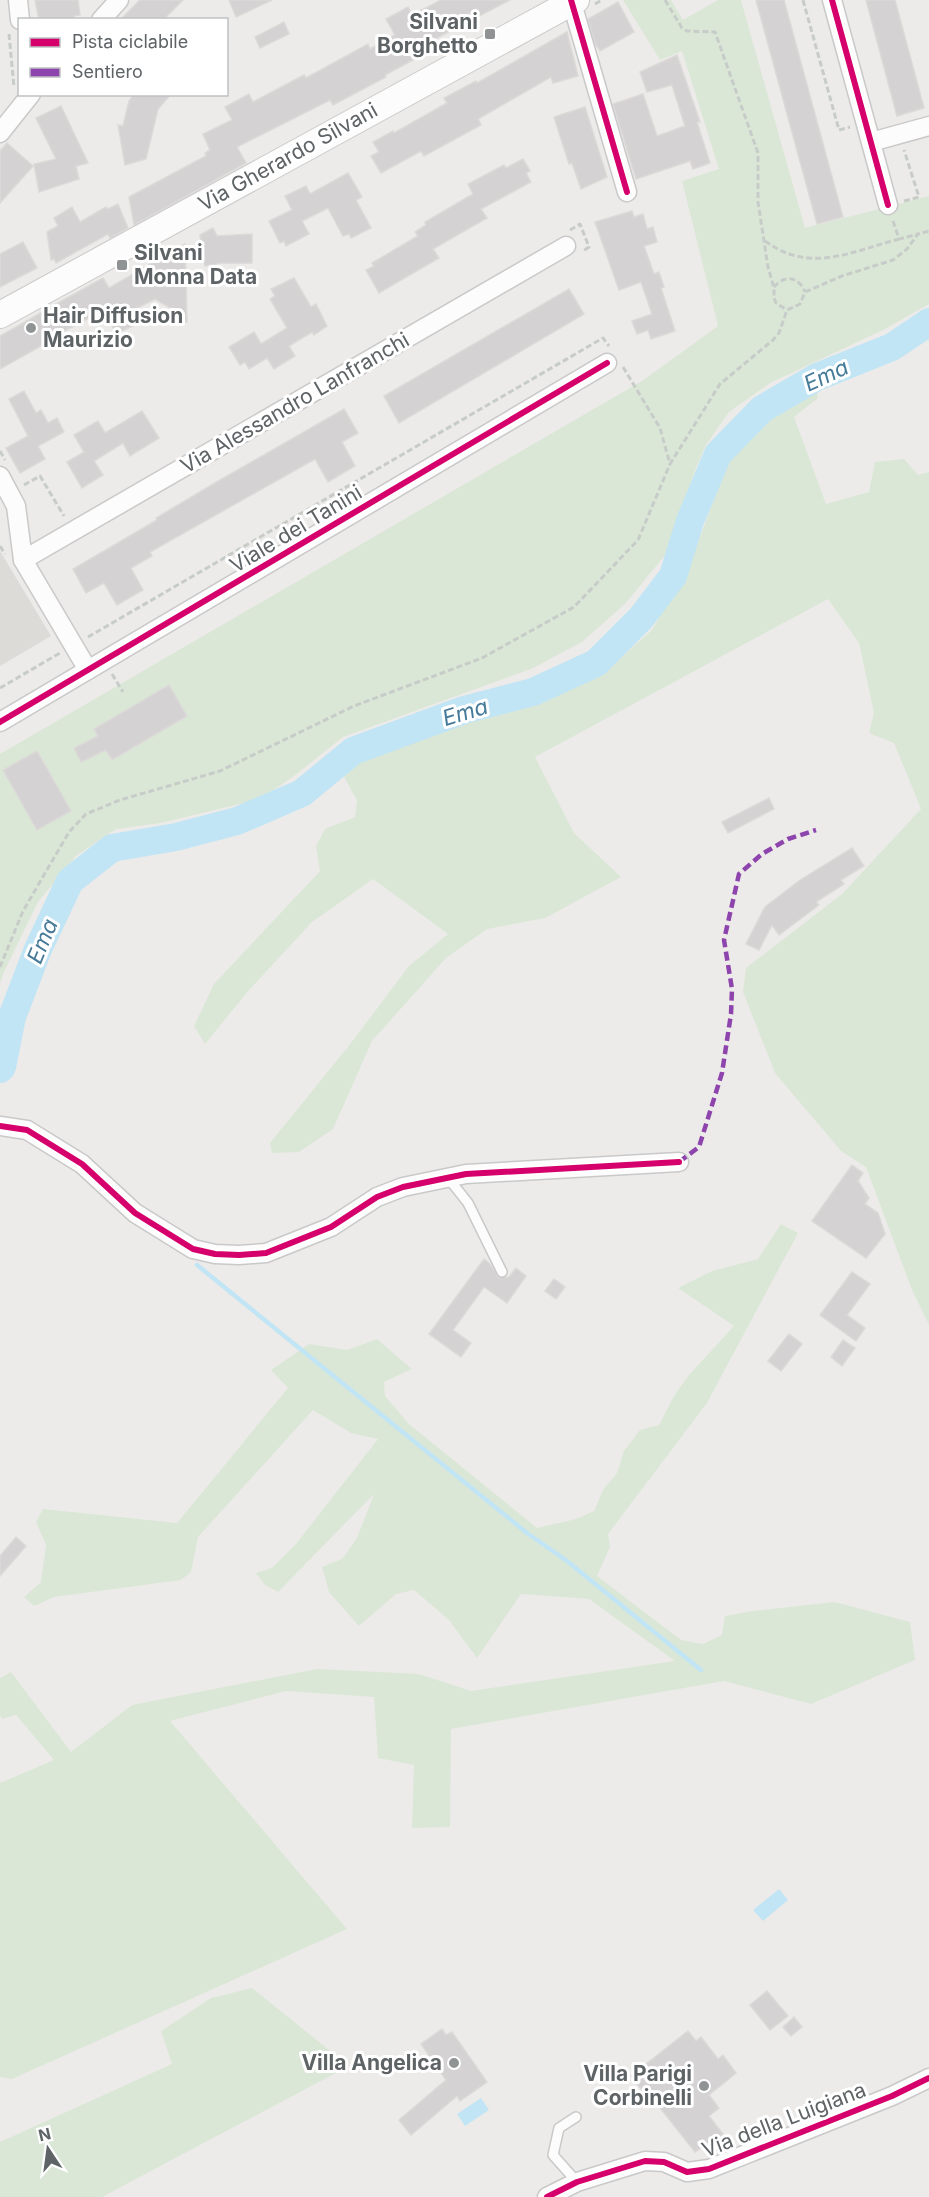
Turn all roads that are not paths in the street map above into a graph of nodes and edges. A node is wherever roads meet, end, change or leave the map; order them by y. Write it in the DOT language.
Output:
graph roads {
  1 [pos="18,0"];
  2 [pos="119,0"];
  3 [pos="832,0"];
  4 [pos="573,1"];
  5 [pos="103,18"];
  6 [pos="14,22"];
  7 [pos="25,96"];
  8 [pos="929,126"];
  9 [pos="0,133"];
  10 [pos="871,142"];
  11 [pos="627,192"];
  12 [pos="888,205"];
  13 [pos="566,246"];
  14 [pos="0,315"];
  15 [pos="612,360"];
  16 [pos="0,476"];
  17 [pos="16,506"];
  18 [pos="0,515"];
  19 [pos="23,560"];
  20 [pos="88,670"];
  21 [pos="0,722"];
  22 [pos="0,1126"];
  23 [pos="679,1162"];
  24 [pos="449,1179"];
  25 [pos="502,1272"];
  26 [pos="929,2078"];
  27 [pos="576,2117"];
  28 [pos="577,2182"];
  29 [pos="547,2197"];
  1 -- 6 [label="street"];
  2 -- 5 [label="street"];
  3 -- 10 [label="street"];
  4 -- 11 [label="street"];
  4 -- 14 [label="main road, Via Gherardo Silvani"];
  7 -- 9 [label="street"];
  8 -- 10 [label="street"];
  10 -- 12 [label="street"];
  13 -- 19 [label="street, Via Alessandro Lanfranchi"];
  15 -- 20 [label="street, Viale dei Tanini"];
  16 -- 17 [label="street"];
  17 -- 18 [label="street"];
  17 -- 19 [label="street"];
  19 -- 20 [label="street"];
  20 -- 21 [label="street, Viale dei Tanini"];
  22 -- 24 [label="street"];
  23 -- 24 [label="street"];
  24 -- 25 [label="lane"];
  26 -- 28 [label="street, Via della Luigiana"];
  27 -- 28 [label="lane"];
  28 -- 29 [label="street, Via della Luigiana"];
}
